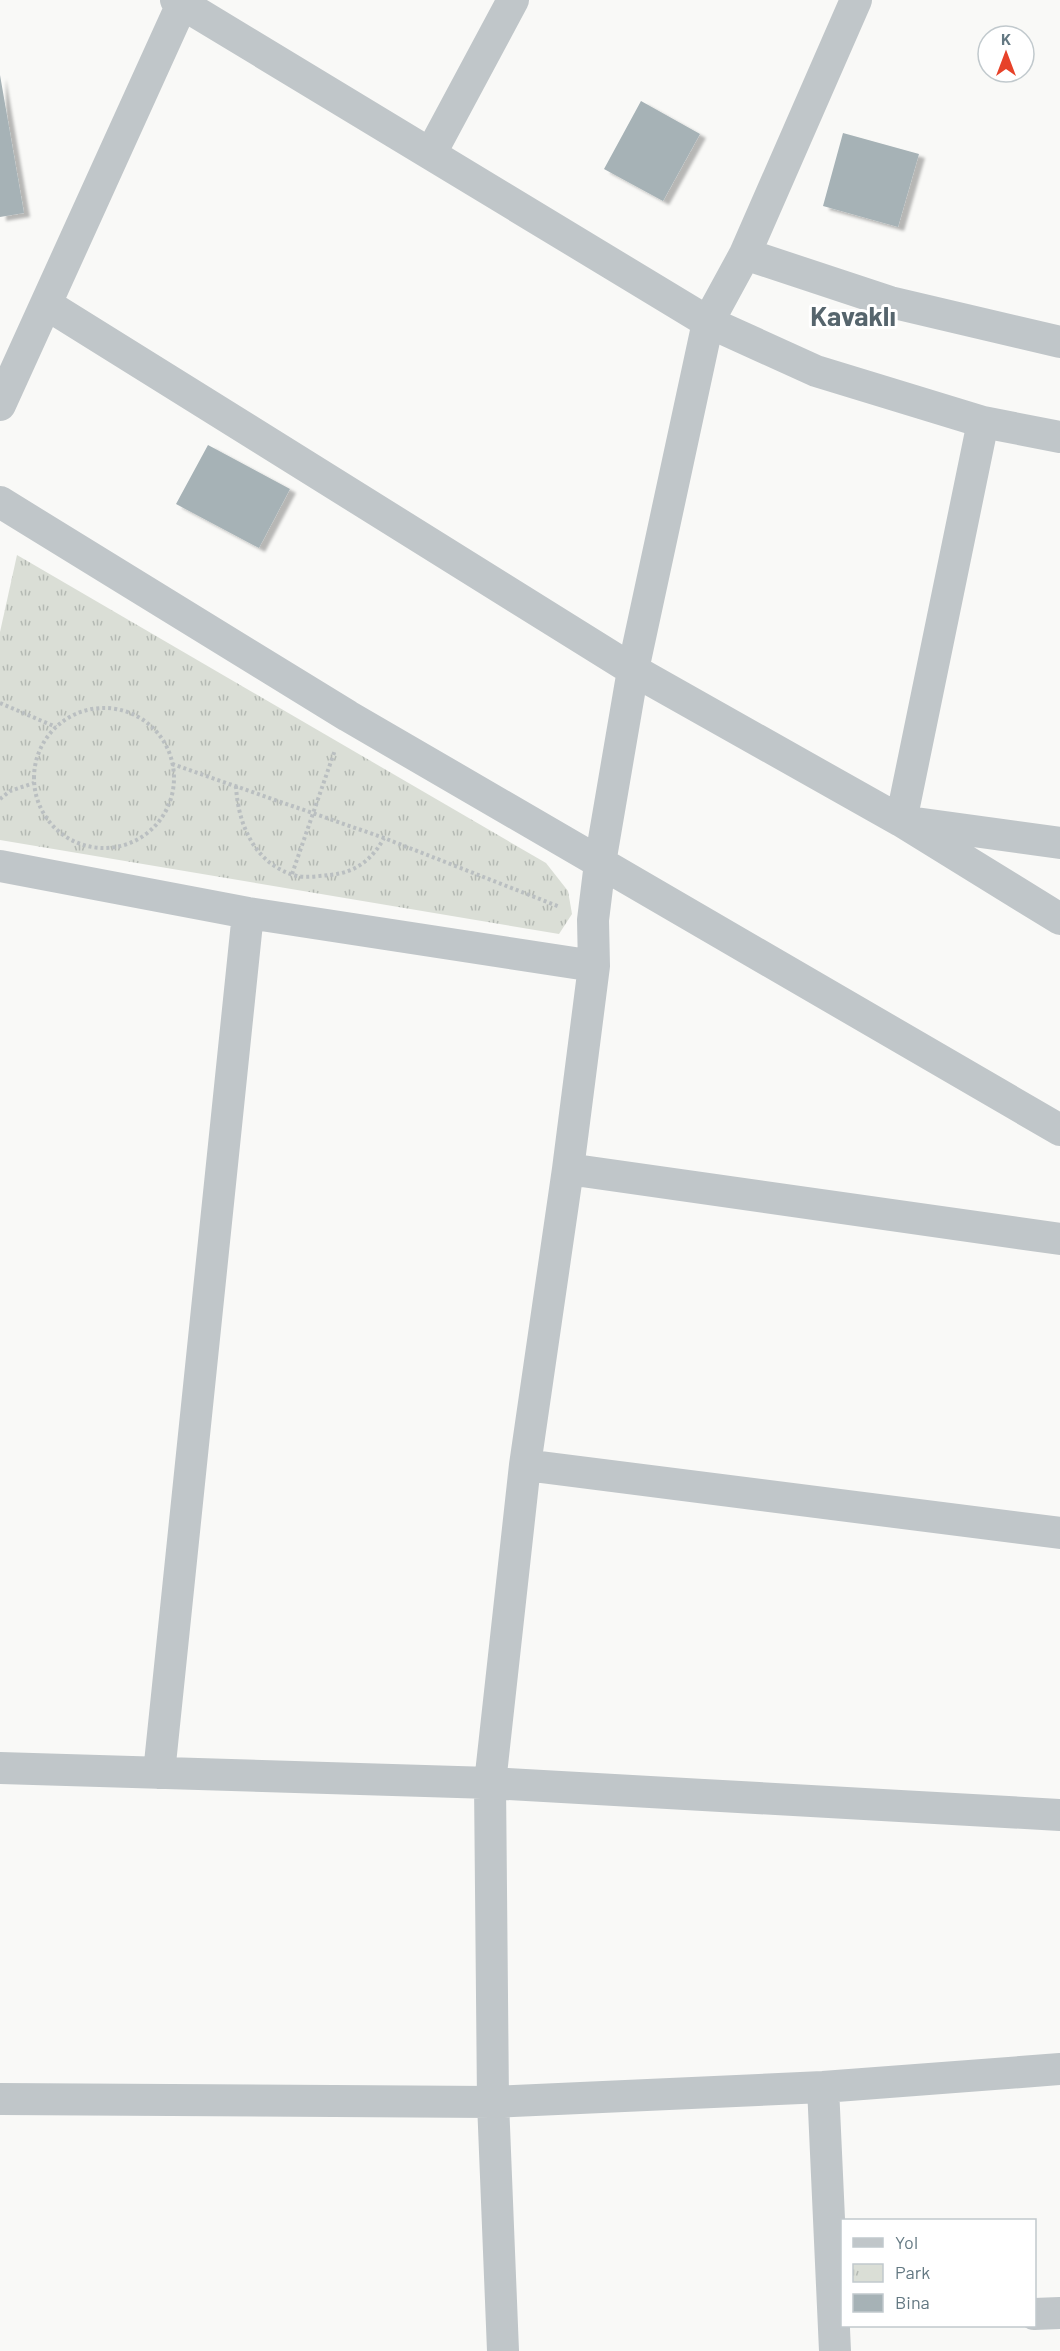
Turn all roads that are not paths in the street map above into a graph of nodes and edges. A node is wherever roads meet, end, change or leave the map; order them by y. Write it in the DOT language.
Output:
graph roads {
  1 [pos="513,0"];
  2 [pos="856,0"];
  3 [pos="179,2"];
  4 [pos="431,153"];
  5 [pos="745,254"];
  6 [pos="46,304"];
  7 [pos="708,322"];
  8 [pos="1060,342"];
  9 [pos="0,405"];
  10 [pos="983,422"];
  11 [pos="1060,437"];
  12 [pos="0,502"];
  13 [pos="633,670"];
  14 [pos="901,821"];
  15 [pos="1060,843"];
  16 [pos="600,863"];
  17 [pos="0,866"];
  18 [pos="248,913"];
  19 [pos="1060,919"];
  20 [pos="594,966"];
  21 [pos="1060,1130"];
  22 [pos="568,1169"];
  23 [pos="1060,1239"];
  24 [pos="525,1465"];
  25 [pos="1060,1533"];
  26 [pos="0,1768"];
  27 [pos="159,1773"];
  28 [pos="489,1782"];
  29 [pos="1060,1815"];
  30 [pos="1060,2069"];
  31 [pos="823,2087"];
  32 [pos="0,2099"];
  33 [pos="492,2102"];
  34 [pos="1060,2313"];
  35 [pos="1036,2314"];
  36 [pos="837,2331"];
  37 [pos="503,2351"];
  1 -- 4 [label="street"];
  2 -- 5 [label="street"];
  3 -- 4 [label="street"];
  3 -- 6 [label="street"];
  4 -- 7 [label="street"];
  5 -- 7 [label="street"];
  5 -- 8 [label="street"];
  6 -- 9 [label="street"];
  6 -- 13 [label="street"];
  7 -- 10 [label="street"];
  7 -- 13 [label="street"];
  10 -- 11 [label="street"];
  10 -- 14 [label="street"];
  12 -- 16 [label="street"];
  13 -- 14 [label="street"];
  13 -- 16 [label="street"];
  14 -- 15 [label="street"];
  14 -- 19 [label="street"];
  16 -- 20 [label="street"];
  16 -- 21 [label="street"];
  17 -- 18 [label="street"];
  18 -- 20 [label="street"];
  18 -- 27 [label="street"];
  20 -- 22 [label="street"];
  22 -- 23 [label="street"];
  22 -- 24 [label="street"];
  24 -- 25 [label="street"];
  24 -- 28 [label="street"];
  26 -- 27 [label="street"];
  27 -- 28 [label="street"];
  28 -- 29 [label="street"];
  28 -- 33 [label="street"];
  30 -- 31 [label="street"];
  31 -- 33 [label="street"];
  31 -- 36 [label="street"];
  32 -- 33 [label="street"];
  33 -- 37 [label="street"];
  34 -- 35 [label="street"];
}
